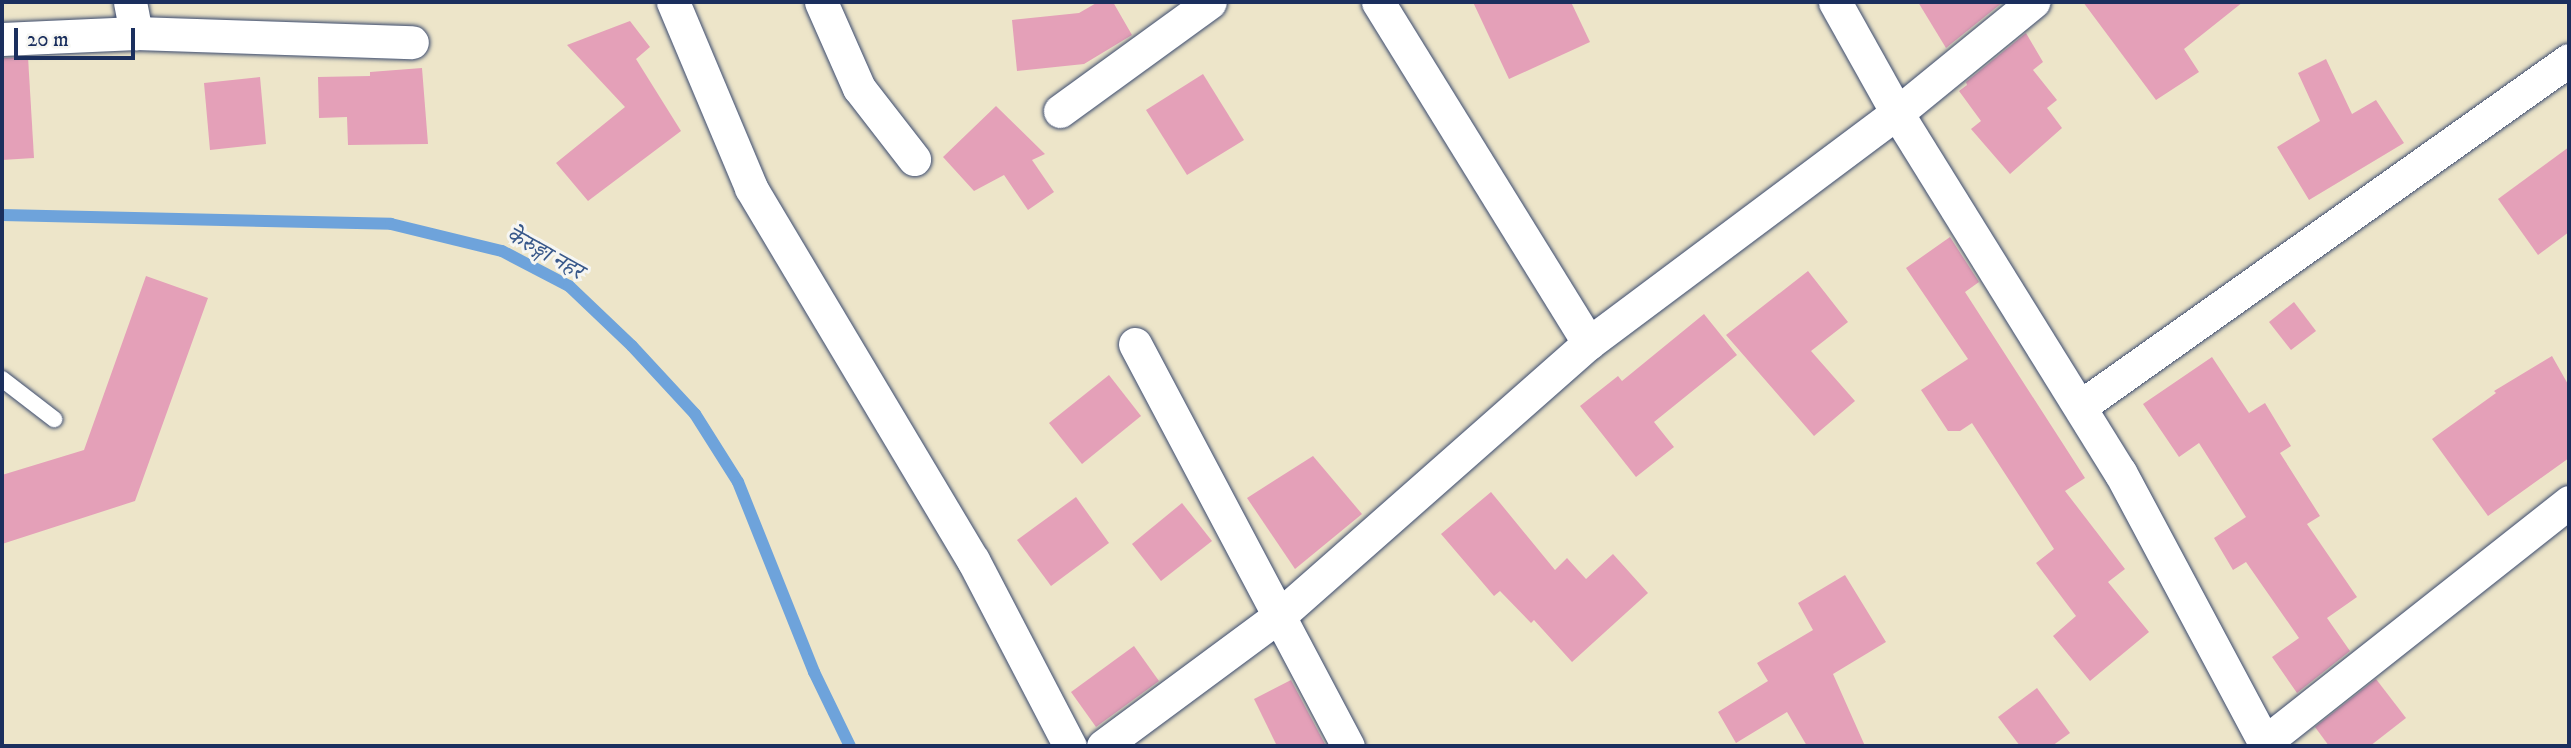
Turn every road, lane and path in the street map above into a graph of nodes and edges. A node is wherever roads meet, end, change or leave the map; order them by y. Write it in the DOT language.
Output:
graph roads {
  1 [pos="673,2"];
  2 [pos="821,2"];
  3 [pos="1210,2"];
  4 [pos="1378,2"];
  5 [pos="1835,2"];
  6 [pos="2032,2"];
  7 [pos="133,17"];
  8 [pos="2,39"];
  9 [pos="412,42"];
  10 [pos="2569,60"];
  11 [pos="1060,111"];
  12 [pos="1897,113"];
  13 [pos="914,159"];
  14 [pos="1135,344"];
  15 [pos="1589,344"];
  16 [pos="2,379"];
  17 [pos="2081,406"];
  18 [pos="54,419"];
  19 [pos="2569,502"];
  20 [pos="1279,616"];
  21 [pos="2265,744"];
  22 [pos="1070,746"];
  23 [pos="1104,746"];
  24 [pos="1348,746"];
  1 -- 22 [label="street"];
  2 -- 13 [label="street"];
  3 -- 11 [label="street"];
  4 -- 15 [label="street"];
  5 -- 12 [label="street"];
  6 -- 12 [label="street"];
  7 -- 8 [label="street"];
  7 -- 9 [label="street"];
  10 -- 17 [label="street"];
  12 -- 15 [label="street"];
  12 -- 17 [label="street"];
  14 -- 20 [label="street"];
  15 -- 20 [label="street"];
  16 -- 18 [label="lane"];
  17 -- 21 [label="street"];
  19 -- 21 [label="street"];
  20 -- 23 [label="street"];
  20 -- 24 [label="street"];
}
